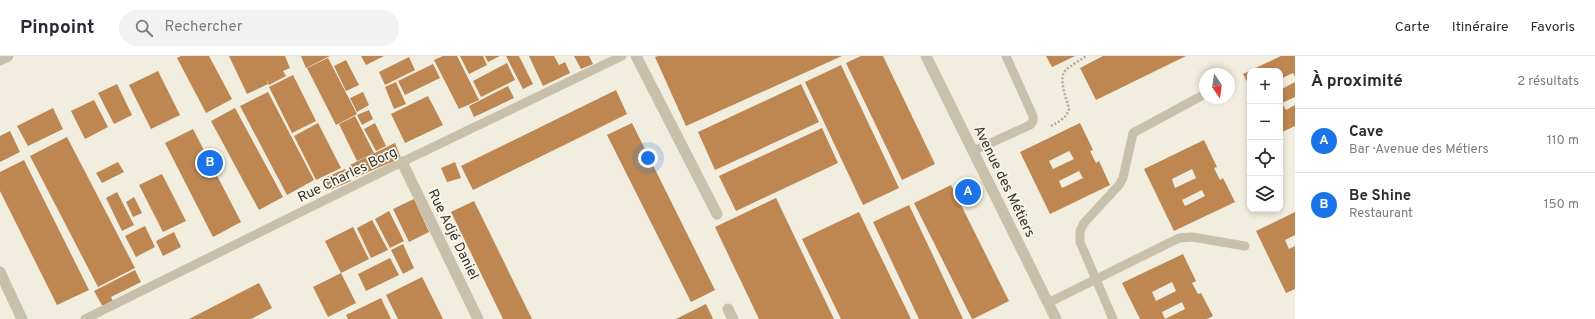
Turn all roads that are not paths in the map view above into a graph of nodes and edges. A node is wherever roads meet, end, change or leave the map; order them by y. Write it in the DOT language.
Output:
graph roads {
  1 [pos="8,56"];
  2 [pos="622,56"];
  3 [pos="636,56"];
  4 [pos="926,56"];
  5 [pos="1006,56"];
  6 [pos="0,60"];
  7 [pos="1199,97"];
  8 [pos="973,151"];
  9 [pos="402,162"];
  10 [pos="717,214"];
  11 [pos="1246,246"];
  12 [pos="0,272"];
  13 [pos="1095,280"];
  14 [pos="1048,303"];
  15 [pos="22,319"];
  16 [pos="85,319"];
  17 [pos="478,319"];
  18 [pos="1056,319"];
  19 [pos="1113,319"];
  1 -- 6 [label="street"];
  2 -- 9 [label="lane, Rue Charles Borg"];
  3 -- 10 [label="street"];
  4 -- 8 [label="street, Avenue des Métiers"];
  5 -- 8 [label="lane"];
  7 -- 13 [label="lane"];
  8 -- 14 [label="street, Avenue des Métiers"];
  9 -- 16 [label="lane, Rue Charles Borg"];
  9 -- 17 [label="street, Rue Adjé Daniel"];
  11 -- 13 [label="lane"];
  12 -- 15 [label="street"];
  13 -- 14 [label="lane"];
  13 -- 19 [label="lane"];
  14 -- 18 [label="street, Avenue des Métiers"];
}
